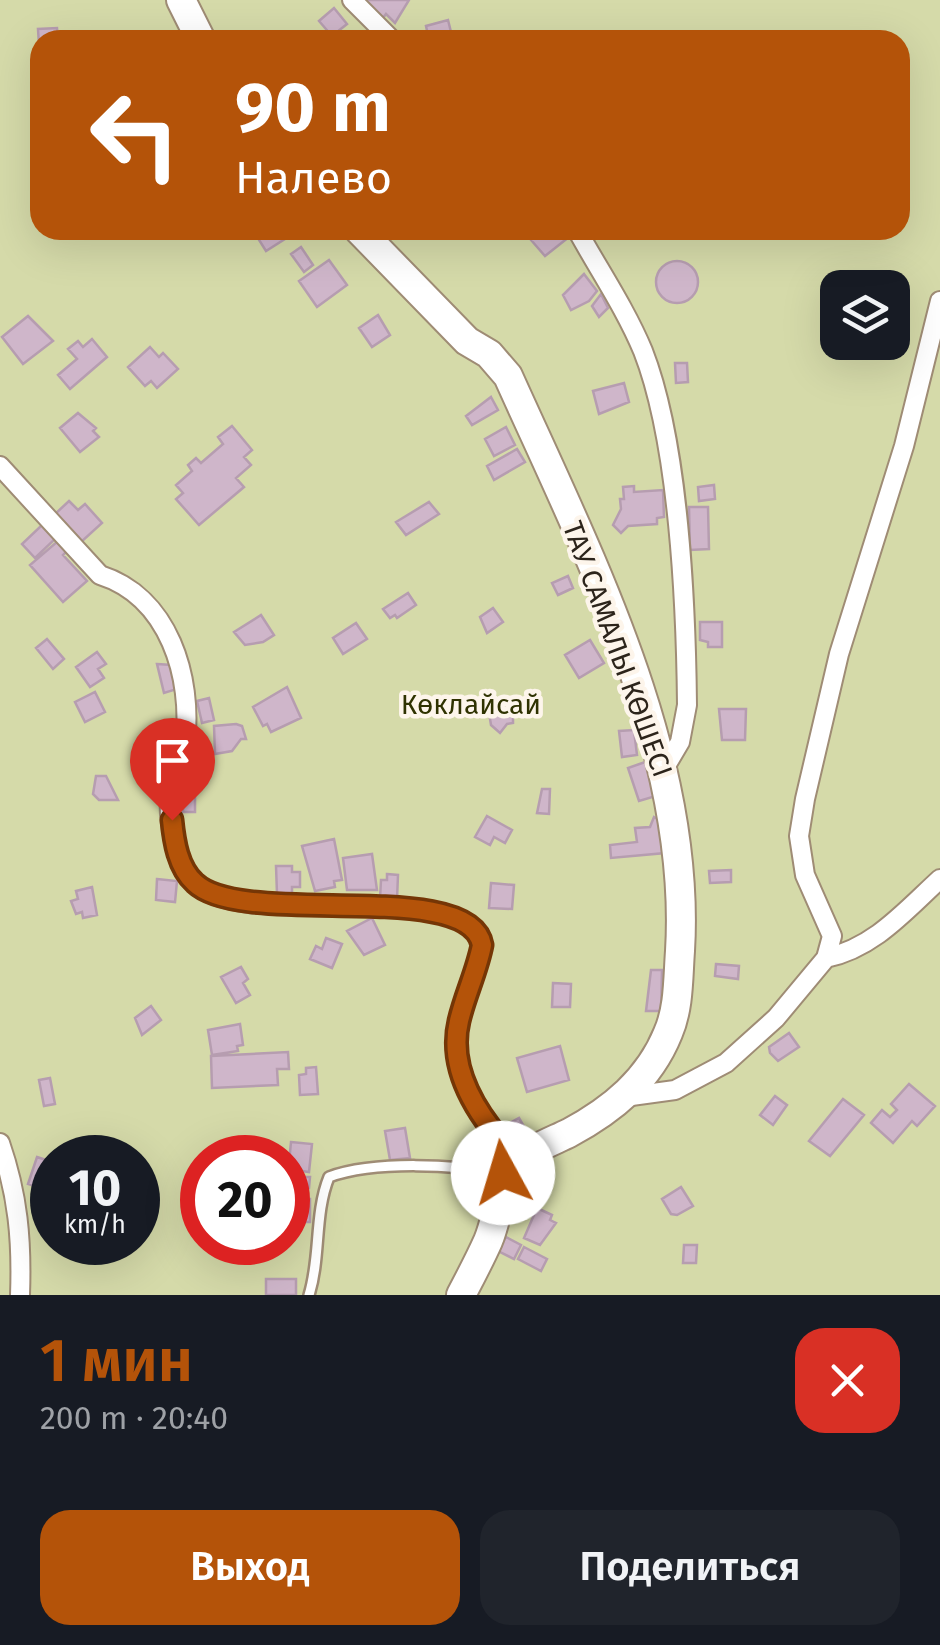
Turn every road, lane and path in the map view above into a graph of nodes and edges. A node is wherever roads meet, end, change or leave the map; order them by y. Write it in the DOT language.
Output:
graph roads {
  1 [pos="180,0"];
  2 [pos="352,0"];
  3 [pos="196,30"];
  4 [pos="382,30"];
  5 [pos="369,240"];
  6 [pos="583,240"];
  7 [pos="940,301"];
  8 [pos="0,466"];
  9 [pos="664,769"];
  10 [pos="940,879"];
  11 [pos="826,958"];
  12 [pos="624,1097"];
  13 [pos="0,1143"];
  14 [pos="516,1166"];
  15 [pos="20,1295"];
  16 [pos="309,1295"];
  17 [pos="460,1295"];
  1 -- 3 [label="street"];
  2 -- 4 [label="street"];
  5 -- 9 [label="street, ТАУ САМАЛЫ КӨШЕСІ"];
  6 -- 9 [label="street"];
  7 -- 11 [label="street"];
  8 -- 14 [label="street"];
  9 -- 12 [label="street, ТАУ САМАЛЫ КӨШЕСІ"];
  10 -- 11 [label="street"];
  11 -- 12 [label="street"];
  12 -- 14 [label="street, ТАУ САМАЛЫ КӨШЕСІ"];
  13 -- 15 [label="street"];
  14 -- 16 [label="lane"];
  14 -- 17 [label="street"];
}
